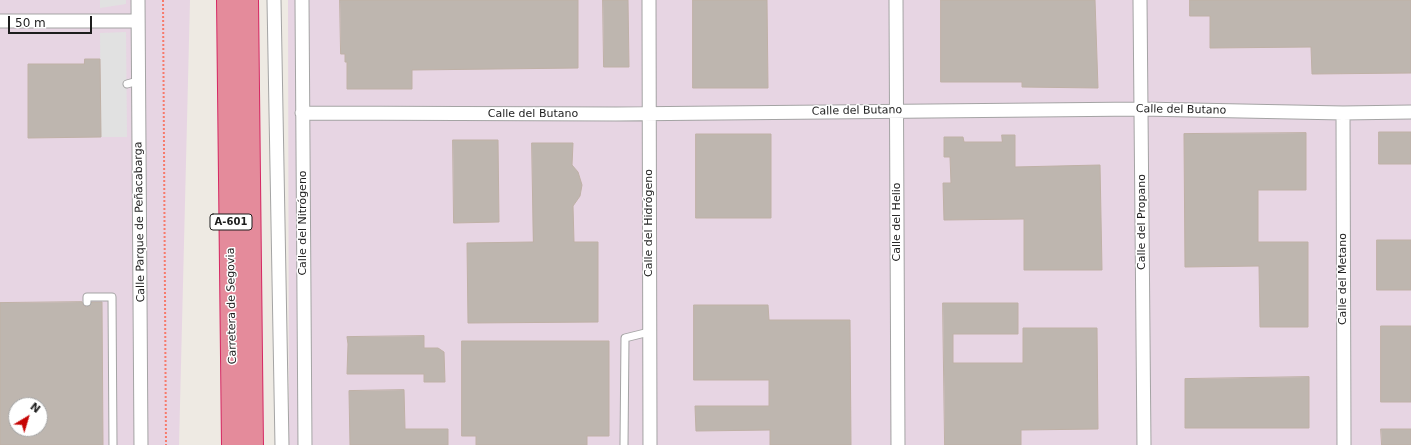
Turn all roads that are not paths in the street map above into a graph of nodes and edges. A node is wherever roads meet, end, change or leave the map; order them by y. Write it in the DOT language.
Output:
graph roads {
  1 [pos="138,0"];
  2 [pos="228,0"];
  3 [pos="248,0"];
  4 [pos="274,0"];
  5 [pos="302,0"];
  6 [pos="649,0"];
  7 [pos="896,0"];
  8 [pos="1140,0"];
  9 [pos="0,21"];
  10 [pos="138,21"];
  11 [pos="1141,109"];
  12 [pos="896,110"];
  13 [pos="1411,112"];
  14 [pos="302,113"];
  15 [pos="649,113"];
  16 [pos="1343,113"];
  17 [pos="87,302"];
  18 [pos="648,332"];
  19 [pos="113,445"];
  20 [pos="141,445"];
  21 [pos="233,445"];
  22 [pos="252,445"];
  23 [pos="282,445"];
  24 [pos="305,445"];
  25 [pos="624,445"];
  26 [pos="650,445"];
  27 [pos="898,445"];
  28 [pos="1144,445"];
  29 [pos="1344,445"];
  1 -- 10 [label="street, Calle Parque de Peñacabarga"];
  2 -- 21 [label="highway, Carretera de Segovia / A-601"];
  3 -- 22 [label="highway, Carretera de Segovia / A-601"];
  4 -- 23 [label="street"];
  5 -- 14 [label="street, Calle del Nitrógeno"];
  6 -- 15 [label="street, Calle del Hidrógeno"];
  7 -- 12 [label="street, Calle del Helio"];
  8 -- 11 [label="street, Calle del Propano"];
  9 -- 10 [label="street"];
  10 -- 20 [label="street, Calle Parque de Peñacabarga"];
  11 -- 12 [label="street, Calle del Butano"];
  11 -- 16 [label="street, Calle del Butano"];
  11 -- 28 [label="street, Calle del Propano"];
  12 -- 15 [label="street, Calle del Butano"];
  12 -- 27 [label="street, Calle del Helio"];
  13 -- 16 [label="street, Calle del Butano"];
  14 -- 15 [label="street, Calle del Butano"];
  14 -- 24 [label="street, Calle del Nitrógeno"];
  15 -- 18 [label="street, Calle del Hidrógeno"];
  16 -- 29 [label="street, Calle del Metano"];
  17 -- 19 [label="lane"];
  18 -- 25 [label="lane"];
  18 -- 26 [label="street, Calle del Hidrógeno"];
}
